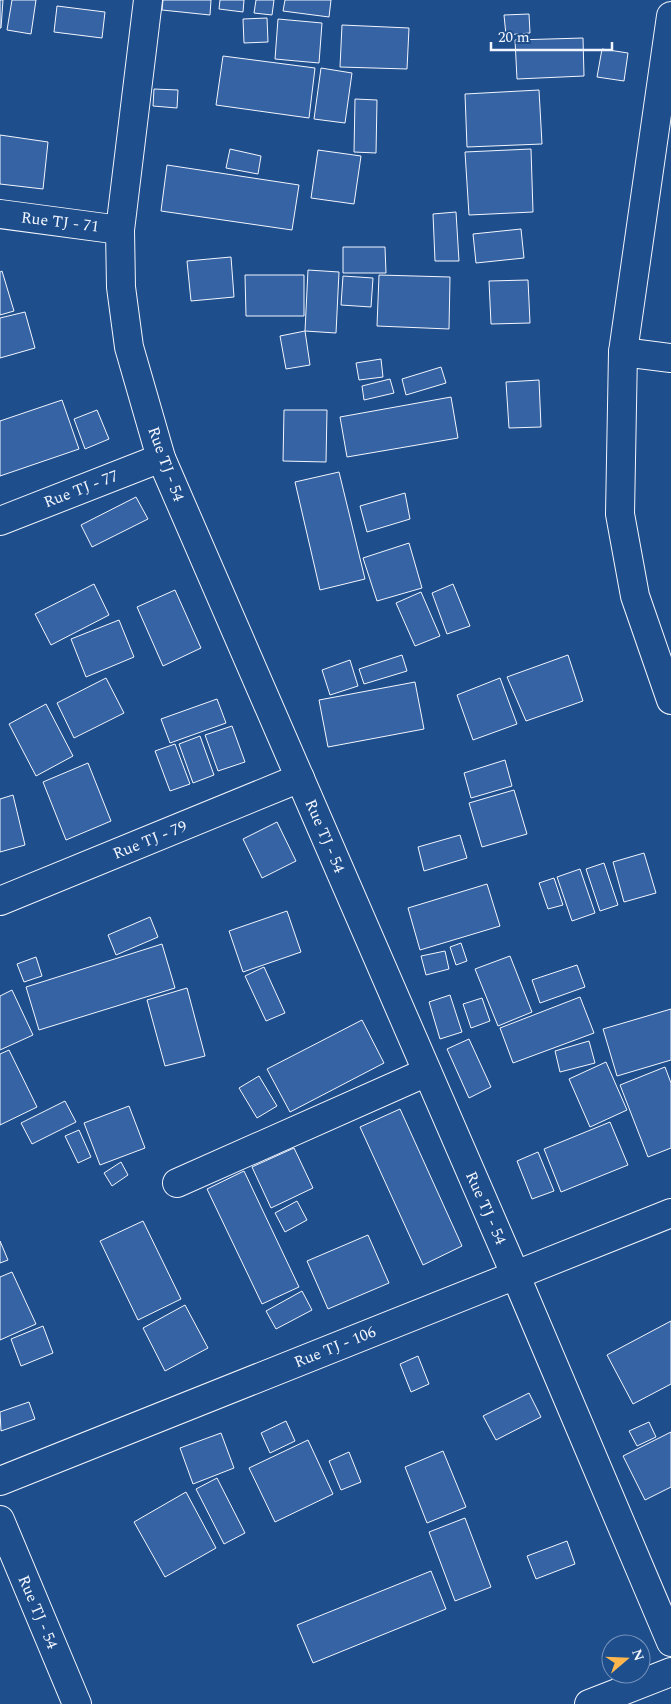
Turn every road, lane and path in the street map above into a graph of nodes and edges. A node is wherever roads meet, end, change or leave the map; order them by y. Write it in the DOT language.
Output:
graph roads {
  1 [pos="148,0"];
  2 [pos="671,16"];
  3 [pos="0,214"];
  4 [pos="120,230"];
  5 [pos="623,352"];
  6 [pos="671,358"];
  7 [pos="161,458"];
  8 [pos="0,521"];
  9 [pos="671,700"];
  10 [pos="300,778"];
  11 [pos="0,901"];
  12 [pos="427,1072"];
  13 [pos="177,1183"];
  14 [pos="671,1213"];
  15 [pos="515,1274"];
  16 [pos="0,1481"];
  17 [pos="0,1520"];
  18 [pos="671,1642"];
  19 [pos="671,1672"];
  20 [pos="77,1704"];
  21 [pos="589,1704"];
  1 -- 4 [label="street, Rue TJ - 54"];
  2 -- 5 [label="street"];
  3 -- 4 [label="street, Rue TJ - 71"];
  4 -- 7 [label="street, Rue TJ - 54"];
  5 -- 6 [label="street"];
  5 -- 9 [label="street"];
  7 -- 8 [label="street, Rue TJ - 77"];
  7 -- 10 [label="street, Rue TJ - 54"];
  10 -- 11 [label="street, Rue TJ - 79"];
  10 -- 12 [label="street, Rue TJ - 54"];
  12 -- 13 [label="street"];
  12 -- 15 [label="street, Rue TJ - 54"];
  14 -- 15 [label="street, Rue TJ - 106"];
  15 -- 16 [label="street, Rue TJ - 106"];
  15 -- 18 [label="street, Rue TJ - 54"];
  17 -- 20 [label="street, Rue TJ - 54"];
  19 -- 21 [label="street"];
}
